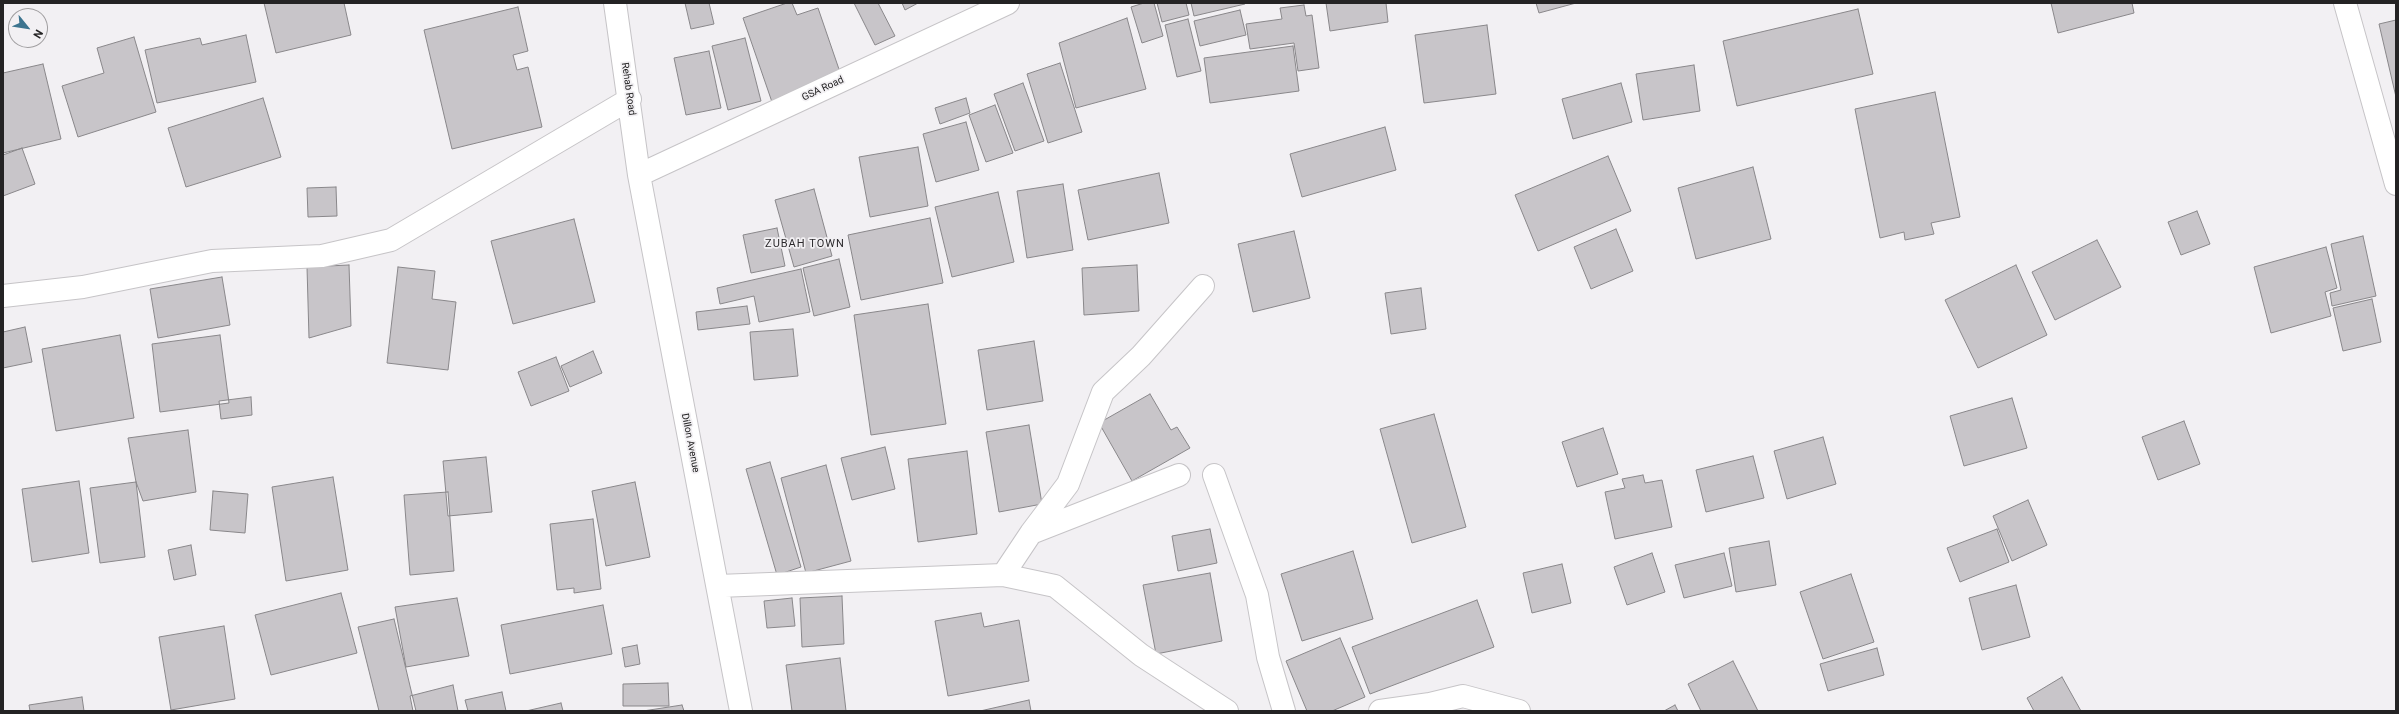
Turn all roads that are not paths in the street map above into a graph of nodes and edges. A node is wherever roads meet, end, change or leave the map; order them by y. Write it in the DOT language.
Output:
graph roads {
  1 [pos="614,3"];
  2 [pos="1008,3"];
  3 [pos="2344,3"];
  4 [pos="630,99"];
  5 [pos="639,175"];
  6 [pos="2396,184"];
  7 [pos="1204,286"];
  8 [pos="3,296"];
  9 [pos="1178,475"];
  10 [pos="1214,475"];
  11 [pos="1031,533"];
  12 [pos="1003,575"];
  13 [pos="718,586"];
  14 [pos="741,711"];
  15 [pos="1228,711"];
  16 [pos="1284,711"];
  17 [pos="1380,711"];
  18 [pos="1519,711"];
  1 -- 4 [label="street, Rehab Road"];
  2 -- 5 [label="street, GSA Road"];
  3 -- 6 [label="street"];
  4 -- 5 [label="street, Rehab Road"];
  4 -- 8 [label="street"];
  5 -- 13 [label="street, Dillon Avenue"];
  7 -- 11 [label="street"];
  9 -- 11 [label="street"];
  10 -- 16 [label="street"];
  11 -- 12 [label="street"];
  12 -- 13 [label="street"];
  12 -- 15 [label="street"];
  13 -- 14 [label="street, Dillon Avenue"];
  17 -- 18 [label="street"];
}
